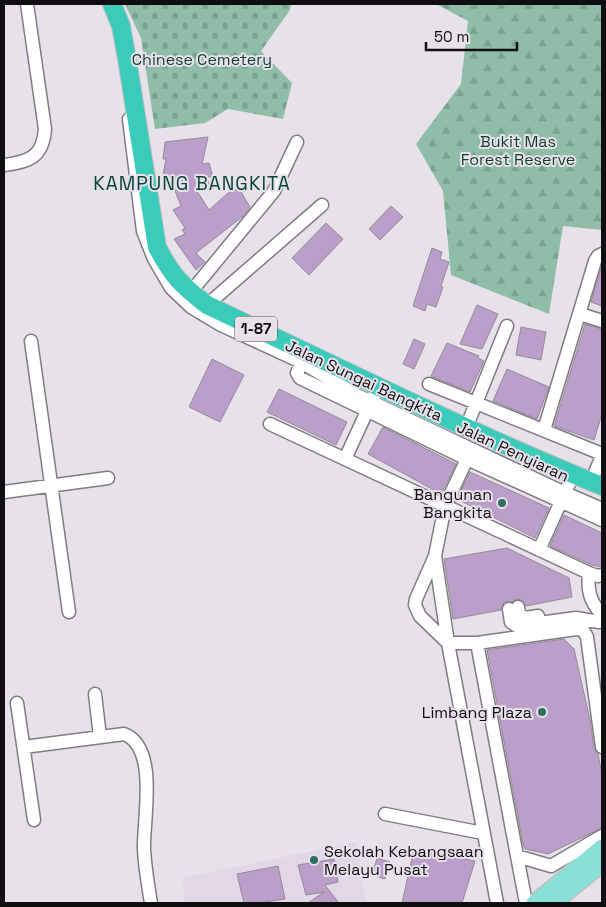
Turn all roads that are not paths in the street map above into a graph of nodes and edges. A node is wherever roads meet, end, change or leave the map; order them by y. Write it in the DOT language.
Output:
graph roads {
  1 [pos="27,4"];
  2 [pos="106,4"];
  3 [pos="112,4"];
  4 [pos="297,142"];
  5 [pos="4,165"];
  6 [pos="322,205"];
  7 [pos="602,254"];
  8 [pos="190,292"];
  9 [pos="206,305"];
  10 [pos="580,314"];
  11 [pos="602,321"];
  12 [pos="507,326"];
  13 [pos="31,341"];
  14 [pos="304,357"];
  15 [pos="429,384"];
  16 [pos="356,392"];
  17 [pos="372,400"];
  18 [pos="476,403"];
  19 [pos="270,424"];
  20 [pos="466,428"];
  21 [pos="544,430"];
  22 [pos="602,455"];
  23 [pos="345,459"];
  24 [pos="467,459"];
  25 [pos="574,475"];
  26 [pos="108,478"];
  27 [pos="597,484"];
  28 [pos="52,485"];
  29 [pos="4,492"];
  30 [pos="563,498"];
  31 [pos="445,506"];
  32 [pos="602,509"];
  33 [pos="602,520"];
  34 [pos="539,550"];
  35 [pos="435,556"];
  36 [pos="589,574"];
  37 [pos="602,575"];
  38 [pos="513,608"];
  39 [pos="70,612"];
  40 [pos="601,619"];
  41 [pos="576,629"];
  42 [pos="448,643"];
  43 [pos="476,643"];
  44 [pos="95,694"];
  45 [pos="17,703"];
  46 [pos="100,737"];
  47 [pos="24,747"];
  48 [pos="602,747"];
  49 [pos="385,814"];
  50 [pos="34,820"];
  51 [pos="483,833"];
  52 [pos="602,838"];
  53 [pos="517,856"];
  54 [pos="602,864"];
  55 [pos="551,866"];
  56 [pos="564,890"];
  57 [pos="151,903"];
  58 [pos="497,903"];
  59 [pos="526,903"];
  60 [pos="534,903"];
  61 [pos="554,903"];
  1 -- 5 [label="street"];
  2 -- 14 [label="street"];
  3 -- 8 [label="highway, Jalan Sungai Bangkita / 1-87"];
  4 -- 8 [label="street"];
  6 -- 9 [label="street"];
  7 -- 10 [label="street"];
  8 -- 9 [label="highway, Jalan Sungai Bangkita / 1-87"];
  9 -- 14 [label="highway, Jalan Sungai Bangkita / 1-87"];
  10 -- 11 [label="street"];
  10 -- 21 [label="street"];
  12 -- 18 [label="street"];
  13 -- 28 [label="street"];
  14 -- 16 [label="highway, Jalan Sungai Bangkita / 1-87"];
  14 -- 16 [label="street"];
  15 -- 18 [label="street"];
  16 -- 17 [label="highway, Jalan Sungai Bangkita / 1-87"];
  16 -- 17 [label="street"];
  17 -- 20 [label="highway, Jalan Sungai Bangkita / 1-87"];
  17 -- 23 [label="street"];
  17 -- 24 [label="street"];
  17 -- 30 [label="street, Jalan Penyiaran"];
  18 -- 20 [label="street"];
  18 -- 21 [label="street"];
  19 -- 23 [label="street"];
  20 -- 25 [label="highway, Jalan Sungai Bangkita / 1-87"];
  21 -- 22 [label="street"];
  22 -- 27 [label="street"];
  23 -- 31 [label="street"];
  24 -- 30 [label="street"];
  24 -- 31 [label="street"];
  25 -- 27 [label="highway, Jalan Sungai Bangkita / 1-87"];
  25 -- 30 [label="street"];
  26 -- 28 [label="street"];
  28 -- 29 [label="street"];
  28 -- 39 [label="street"];
  30 -- 32 [label="street, Jalan Penyiaran"];
  30 -- 33 [label="street"];
  30 -- 34 [label="street"];
  31 -- 34 [label="street"];
  31 -- 35 [label="street"];
  34 -- 36 [label="street"];
  35 -- 42 [label="street"];
  35 -- 42 [label="street"];
  36 -- 37 [label="street"];
  36 -- 40 [label="street"];
  38 -- 40 [label="street"];
  40 -- 41 [label="street"];
  41 -- 43 [label="street"];
  41 -- 48 [label="street"];
  42 -- 43 [label="street"];
  42 -- 51 [label="street"];
  43 -- 53 [label="street"];
  44 -- 46 [label="street"];
  45 -- 47 [label="street"];
  46 -- 47 [label="street"];
  46 -- 57 [label="street"];
  47 -- 50 [label="street"];
  49 -- 51 [label="street"];
  51 -- 58 [label="street"];
  52 -- 55 [label="street"];
  52 -- 56 [label="main road"];
  53 -- 55 [label="street"];
  53 -- 59 [label="street"];
  54 -- 56 [label="main road"];
  55 -- 56 [label="street"];
  56 -- 59 [label="street"];
  56 -- 60 [label="main road"];
  56 -- 61 [label="main road"];
}
